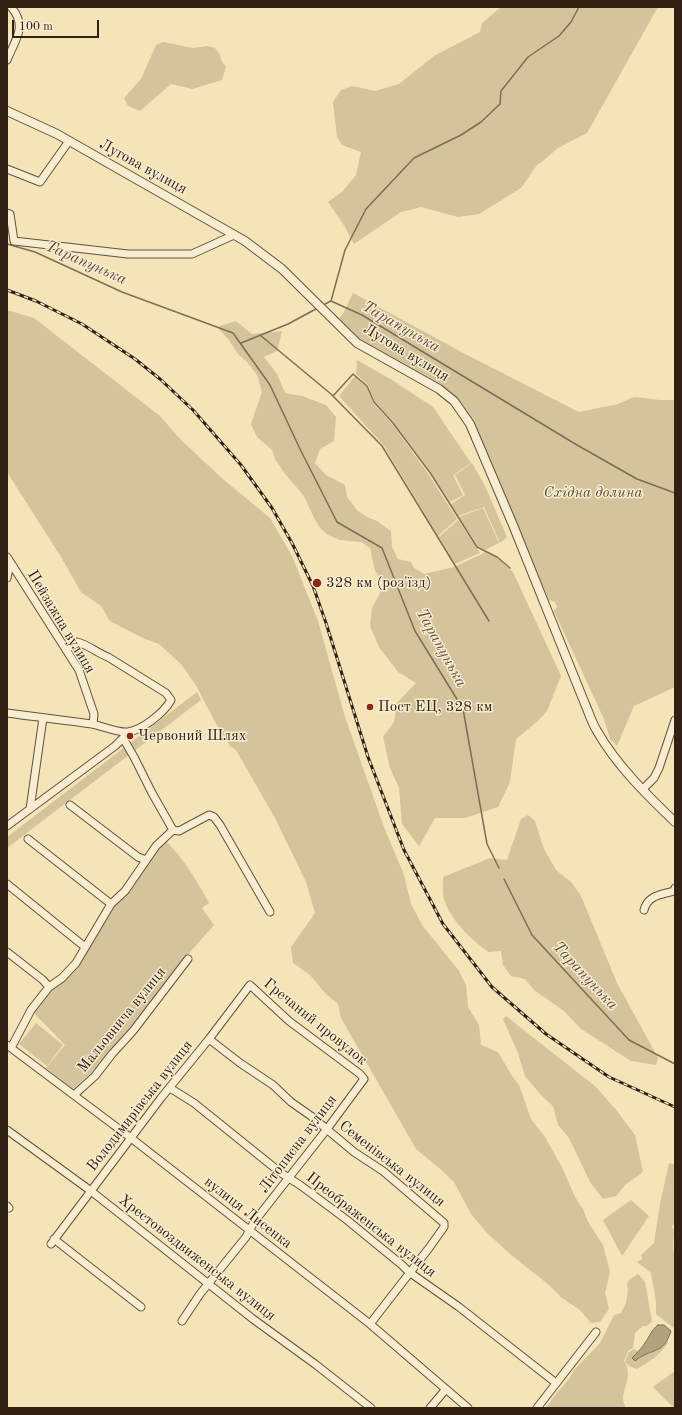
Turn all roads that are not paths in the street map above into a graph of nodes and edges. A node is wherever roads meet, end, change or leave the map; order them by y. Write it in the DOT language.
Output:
graph roads {
  1 [pos="12,7"];
  2 [pos="7,60"];
  3 [pos="7,111"];
  4 [pos="69,141"];
  5 [pos="7,169"];
  6 [pos="7,213"];
  7 [pos="234,235"];
  8 [pos="8,560"];
  9 [pos="7,578"];
  10 [pos="66,650"];
  11 [pos="7,713"];
  12 [pos="44,718"];
  13 [pos="675,720"];
  14 [pos="93,724"];
  15 [pos="124,735"];
  16 [pos="643,789"];
  17 [pos="70,805"];
  18 [pos="30,809"];
  19 [pos="675,822"];
  20 [pos="7,826"];
  21 [pos="176,831"];
  22 [pos="28,839"];
  23 [pos="146,860"];
  24 [pos="7,884"];
  25 [pos="675,888"];
  26 [pos="111,904"];
  27 [pos="644,910"];
  28 [pos="270,912"];
  29 [pos="85,947"];
  30 [pos="7,952"];
  31 [pos="188,959"];
  32 [pos="250,985"];
  33 [pos="49,987"];
  34 [pos="209,1038"];
  35 [pos="9,1047"];
  36 [pos="364,1079"];
  37 [pos="170,1088"];
  38 [pos="74,1095"];
  39 [pos="327,1129"];
  40 [pos="7,1130"];
  41 [pos="131,1138"];
  42 [pos="289,1178"];
  43 [pos="91,1191"];
  44 [pos="250,1230"];
  45 [pos="409,1272"];
  46 [pos="208,1284"];
  47 [pos="141,1307"];
  48 [pos="182,1321"];
  49 [pos="370,1324"];
  50 [pos="596,1332"];
  51 [pos="556,1383"];
  52 [pos="446,1389"];
  53 [pos="371,1408"];
  54 [pos="430,1408"];
  55 [pos="468,1408"];
  56 [pos="537,1408"];
  1 -- 2 [label="street"];
  3 -- 4 [label="street, Лугова вулиця"];
  4 -- 5 [label="street"];
  4 -- 7 [label="street, Лугова вулиця"];
  6 -- 7 [label="street"];
  7 -- 16 [label="street, Лугова вулиця"];
  8 -- 9 [label="street"];
  8 -- 10 [label="street, Пейзажна вулиця"];
  10 -- 14 [label="street, Пейзажна вулиця"];
  10 -- 15 [label="street"];
  11 -- 12 [label="street"];
  12 -- 14 [label="street"];
  12 -- 18 [label="street"];
  13 -- 16 [label="street"];
  14 -- 15 [label="street"];
  15 -- 18 [label="street"];
  15 -- 21 [label="street"];
  16 -- 19 [label="street, Лугова вулиця"];
  17 -- 23 [label="street"];
  18 -- 20 [label="street"];
  21 -- 23 [label="street"];
  21 -- 28 [label="street"];
  22 -- 26 [label="street"];
  23 -- 26 [label="street"];
  24 -- 29 [label="street"];
  25 -- 27 [label="street"];
  26 -- 29 [label="street"];
  29 -- 33 [label="street"];
  30 -- 33 [label="street"];
  31 -- 38 [label="street, Мальовнича вулиця"];
  32 -- 34 [label="street, Володимирівська вулиця"];
  32 -- 36 [label="street, Гречаний провулок"];
  33 -- 35 [label="street"];
  34 -- 37 [label="street, Володимирівська вулиця"];
  34 -- 39 [label="street, Семенівська вулиця"];
  35 -- 38 [label="street, вулиця Лисенка"];
  36 -- 39 [label="street, Літописна вулиця"];
  37 -- 41 [label="street, Володимирівська вулиця"];
  37 -- 42 [label="street, Преображенська вулиця"];
  38 -- 41 [label="street, вулиця Лисенка"];
  39 -- 42 [label="street, Літописна вулиця"];
  39 -- 45 [label="street, Семенівська вулиця"];
  40 -- 43 [label="street, Хрестовоздвиженська вулиця"];
  41 -- 43 [label="street, Володимирівська вулиця"];
  41 -- 44 [label="street, вулиця Лисенка"];
  42 -- 44 [label="street, Літописна вулиця"];
  42 -- 45 [label="street, Преображенська вулиця"];
  43 -- 46 [label="street, Хрестовоздвиженська вулиця"];
  43 -- 47 [label="street, Володимирівська вулиця"];
  44 -- 46 [label="street, Літописна вулиця"];
  44 -- 49 [label="street, вулиця Лисенка"];
  45 -- 49 [label="street"];
  45 -- 51 [label="street, Преображенська вулиця"];
  46 -- 48 [label="street, Літописна вулиця"];
  46 -- 53 [label="street, Хрестовоздвиженська вулиця"];
  49 -- 52 [label="street, вулиця Лисенка"];
  50 -- 51 [label="street"];
  51 -- 56 [label="street"];
  52 -- 54 [label="street"];
  52 -- 55 [label="street, вулиця Лисенка"];
}
